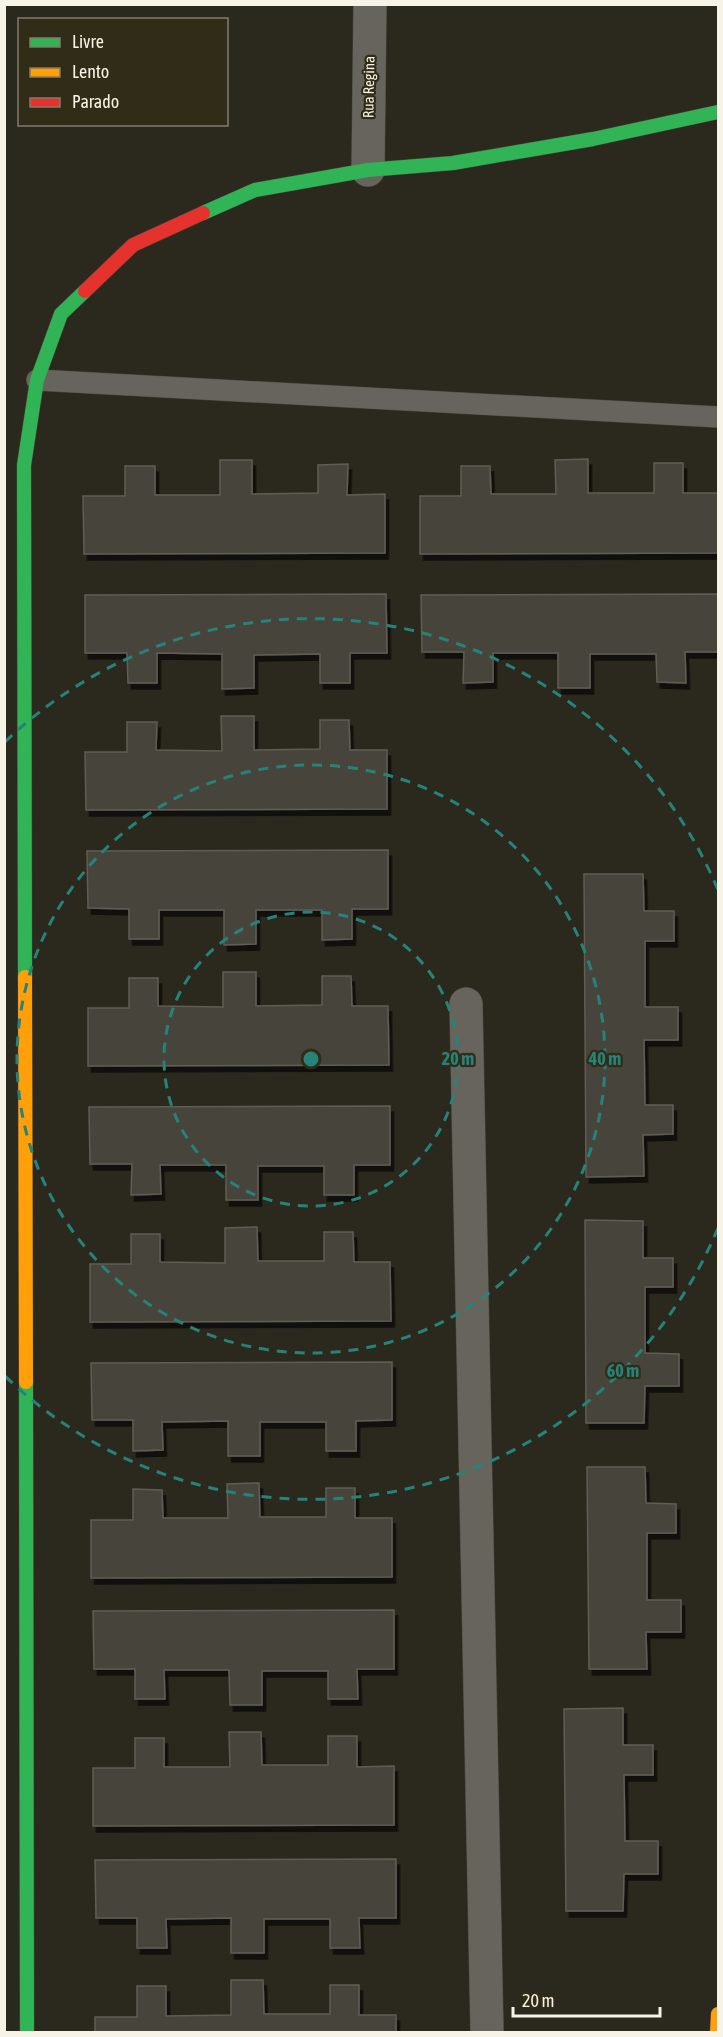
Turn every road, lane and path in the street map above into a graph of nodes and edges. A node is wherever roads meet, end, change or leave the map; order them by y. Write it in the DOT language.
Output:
graph roads {
  1 [pos="370,4"];
  2 [pos="718,112"];
  3 [pos="368,170"];
  4 [pos="37,380"];
  5 [pos="718,417"];
  6 [pos="466,1004"];
  7 [pos="718,2014"];
  8 [pos="27,2032"];
  9 [pos="487,2032"];
  10 [pos="717,2032"];
  1 -- 3 [label="street, Rua Regina"];
  2 -- 3 [label="street"];
  3 -- 4 [label="street"];
  4 -- 5 [label="lane"];
  4 -- 8 [label="street"];
  6 -- 9 [label="street"];
  7 -- 10 [label="street"];
}
